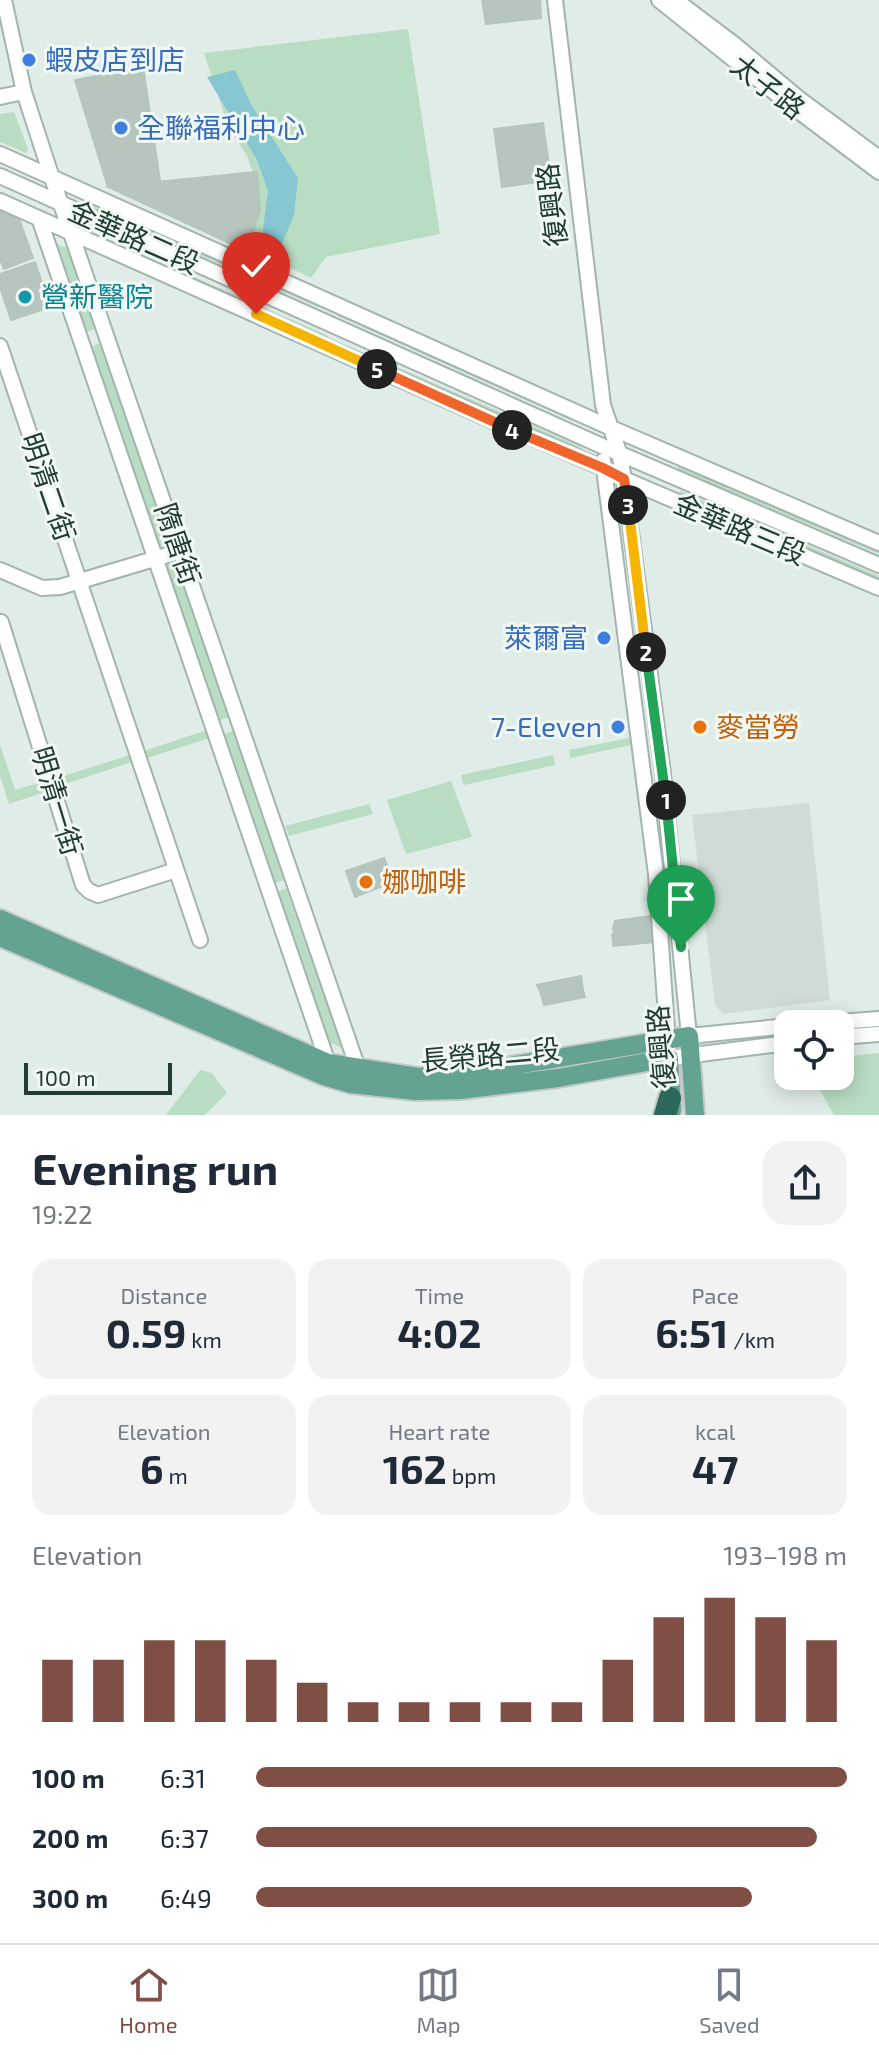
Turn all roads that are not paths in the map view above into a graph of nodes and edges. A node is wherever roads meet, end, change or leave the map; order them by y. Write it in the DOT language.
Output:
graph roads {
  1 [pos="4,0"];
  2 [pos="555,0"];
  3 [pos="659,0"];
  4 [pos="675,0"];
  5 [pos="24,92"];
  6 [pos="0,97"];
  7 [pos="0,154"];
  8 [pos="879,158"];
  9 [pos="879,172"];
  10 [pos="0,176"];
  11 [pos="52,178"];
  12 [pos="0,201"];
  13 [pos="61,204"];
  14 [pos="39,218"];
  15 [pos="70,231"];
  16 [pos="0,346"];
  17 [pos="605,424"];
  18 [pos="602,446"];
  19 [pos="619,452"];
  20 [pos="603,468"];
  21 [pos="624,479"];
  22 [pos="879,543"];
  23 [pos="181,551"];
  24 [pos="155,559"];
  25 [pos="879,565"];
  26 [pos="0,570"];
  27 [pos="80,582"];
  28 [pos="879,588"];
  29 [pos="1,622"];
  30 [pos="176,870"];
  31 [pos="0,919"];
  32 [pos="0,937"];
  33 [pos="200,940"];
  34 [pos="92,968"];
  35 [pos="879,1019"];
  36 [pos="854,1021"];
  37 [pos="774,1029"];
  38 [pos="879,1034"];
  39 [pos="854,1036"];
  40 [pos="774,1043"];
  41 [pos="690,1046"];
  42 [pos="668,1049"];
  43 [pos="342,1074"];
  44 [pos="669,1109"];
  45 [pos="695,1115"];
  1 -- 5 [label="street, 隋唐街"];
  2 -- 17 [label="street, 復興路"];
  3 -- 9 [label="street, 太子路"];
  4 -- 8 [label="street, 太子路"];
  5 -- 6 [label="street"];
  5 -- 11 [label="street, 隋唐街"];
  7 -- 11 [label="street, 金華路二段"];
  10 -- 13 [label="street, 金華路二段"];
  11 -- 13 [label="street, 隋唐街"];
  11 -- 17 [label="street, 金華路二段"];
  12 -- 14 [label="street, 金華路二段"];
  13 -- 15 [label="street, 隋唐街"];
  13 -- 18 [label="street, 金華路二段"];
  14 -- 15 [label="street, 金華路二段"];
  14 -- 24 [label="street, 隋唐街"];
  15 -- 20 [label="street, 金華路二段"];
  15 -- 23 [label="street, 隋唐街"];
  16 -- 27 [label="street, 明清二街"];
  17 -- 18 [label="street, 復興路"];
  17 -- 19 [label="street, 復興路"];
  17 -- 22 [label="street, 金華路三段"];
  18 -- 19 [label="street, 金華路二段"];
  18 -- 20 [label="street, 復興路"];
  19 -- 21 [label="street, 復興路"];
  19 -- 25 [label="street, 金華路三段"];
  20 -- 21 [label="street, 金華路三段"];
  20 -- 42 [label="street, 復興路"];
  21 -- 28 [label="street, 金華路三段"];
  21 -- 41 [label="street, 復興路"];
  23 -- 24 [label="street"];
  23 -- 43 [label="street, 隋唐街"];
  24 -- 27 [label="street"];
  24 -- 43 [label="street, 隋唐街"];
  26 -- 27 [label="street"];
  27 -- 30 [label="street"];
  29 -- 30 [label="street, 明清一街"];
  30 -- 33 [label="street"];
  31 -- 34 [label="main road, 長榮路二段"];
  32 -- 34 [label="main road, 長榮路二段"];
  34 -- 43 [label="main road, 長榮路二段"];
  35 -- 36 [label="street"];
  37 -- 41 [label="street"];
  38 -- 39 [label="street"];
  40 -- 41 [label="street"];
  41 -- 42 [label="main road, 長榮路二段"];
  41 -- 45 [label="main road, 復興路"];
  42 -- 43 [label="main road, 長榮路二段"];
  42 -- 44 [label="main road, 復興路"];
}
